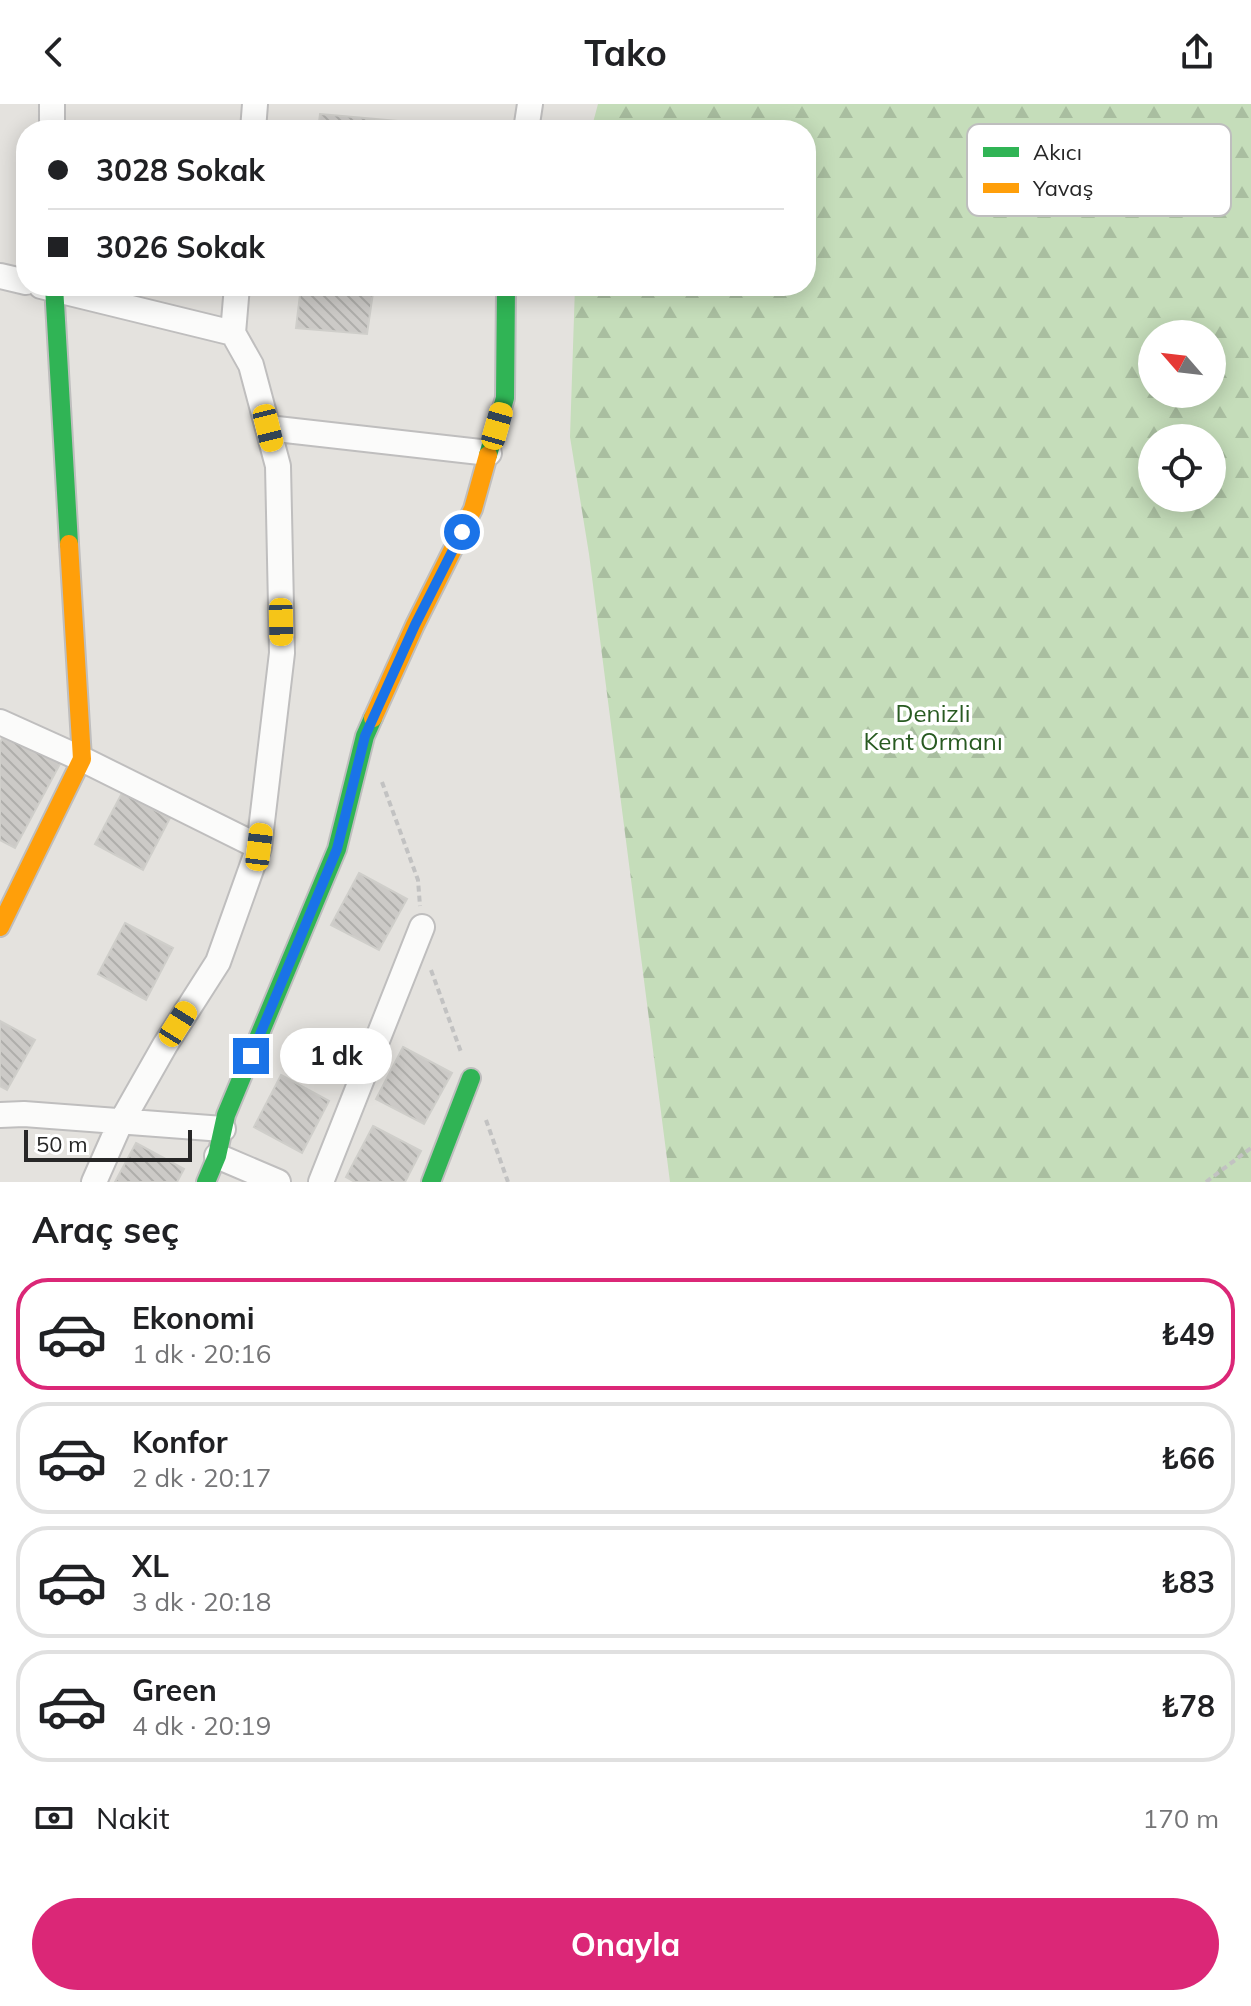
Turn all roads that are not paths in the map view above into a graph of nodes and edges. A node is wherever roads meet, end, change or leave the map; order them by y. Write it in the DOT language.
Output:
graph roads {
  1 [pos="51,296"];
  2 [pos="86,296"];
  3 [pos="236,296"];
  4 [pos="506,296"];
  5 [pos="233,333"];
  6 [pos="268,428"];
  7 [pos="489,453"];
  8 [pos="0,722"];
  9 [pos="82,759"];
  10 [pos="259,847"];
  11 [pos="0,927"];
  12 [pos="422,927"];
  13 [pos="471,1078"];
  14 [pos="2,1119"];
  15 [pos="120,1123"];
  16 [pos="223,1129"];
  17 [pos="217,1156"];
  18 [pos="94,1182"];
  19 [pos="206,1182"];
  20 [pos="278,1182"];
  21 [pos="321,1182"];
  22 [pos="431,1182"];
  1 -- 9 [label="street"];
  2 -- 5 [label="street"];
  3 -- 5 [label="street"];
  4 -- 7 [label="street"];
  5 -- 6 [label="street"];
  6 -- 7 [label="street"];
  6 -- 10 [label="street"];
  7 -- 16 [label="street"];
  8 -- 9 [label="street"];
  9 -- 10 [label="street"];
  9 -- 11 [label="street"];
  10 -- 15 [label="street"];
  12 -- 21 [label="street"];
  13 -- 22 [label="street"];
  14 -- 15 [label="street"];
  15 -- 16 [label="street"];
  15 -- 18 [label="street"];
  16 -- 17 [label="street"];
  17 -- 19 [label="street"];
  17 -- 20 [label="street"];
}
